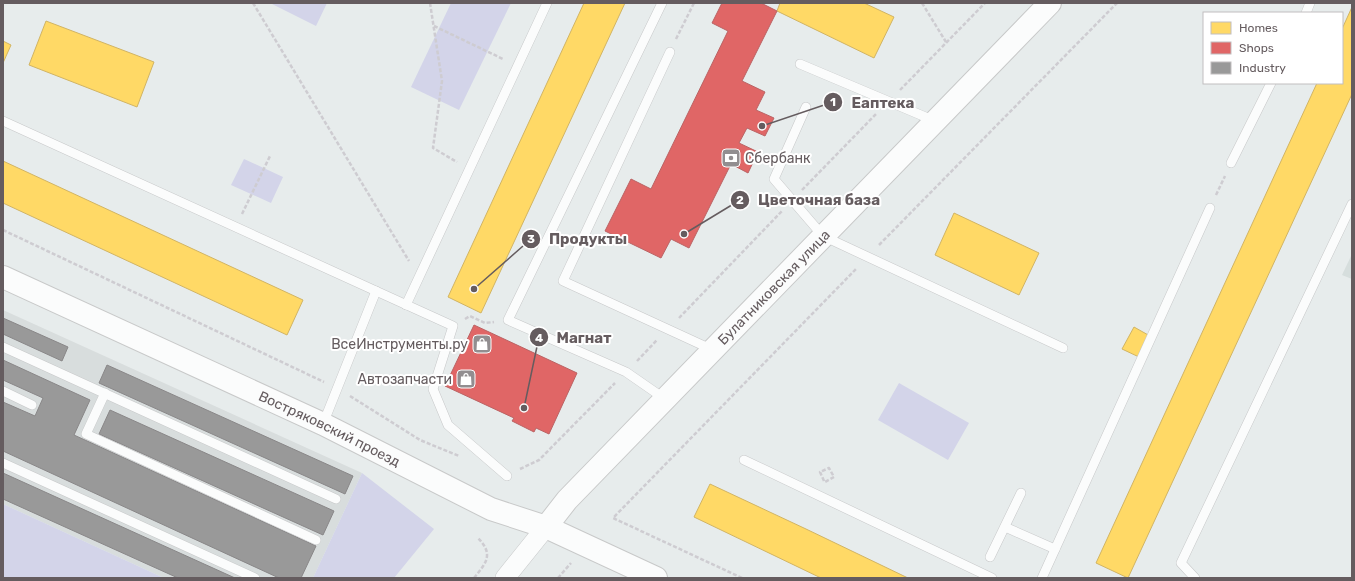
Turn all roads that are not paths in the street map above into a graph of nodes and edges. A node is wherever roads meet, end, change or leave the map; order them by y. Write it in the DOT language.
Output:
graph roads {
  1 [pos="547,3"];
  2 [pos="662,3"];
  3 [pos="1050,3"];
  4 [pos="670,52"];
  5 [pos="800,64"];
  6 [pos="1270,84"];
  7 [pos="806,107"];
  8 [pos="3,121"];
  9 [pos="935,121"];
  10 [pos="1231,163"];
  11 [pos="1352,204"];
  12 [pos="1210,208"];
  13 [pos="823,236"];
  14 [pos="3,277"];
  15 [pos="376,291"];
  16 [pos="406,305"];
  17 [pos="3,347"];
  18 [pos="1063,348"];
  19 [pos="713,350"];
  20 [pos="3,391"];
  21 [pos="105,393"];
  22 [pos="665,399"];
  23 [pos="32,405"];
  24 [pos="323,424"];
  25 [pos="744,460"];
  26 [pos="3,463"];
  27 [pos="507,476"];
  28 [pos="1021,494"];
  29 [pos="336,499"];
  30 [pos="546,527"];
  31 [pos="1005,527"];
  32 [pos="316,540"];
  33 [pos="1055,549"];
  34 [pos="990,557"];
  35 [pos="255,578"];
  36 [pos="505,578"];
  37 [pos="656,578"];
  38 [pos="992,578"];
  39 [pos="1042,578"];
  40 [pos="1195,578"];
  1 -- 16 [label="lane"];
  2 -- 22 [label="lane"];
  3 -- 9 [label="street, Булатниковская улица"];
  4 -- 19 [label="lane"];
  5 -- 9 [label="lane"];
  6 -- 10 [label="lane"];
  7 -- 13 [label="lane"];
  8 -- 15 [label="lane"];
  9 -- 13 [label="street, Булатниковская улица"];
  11 -- 40 [label="lane"];
  12 -- 33 [label="lane"];
  13 -- 18 [label="lane"];
  13 -- 19 [label="street, Булатниковская улица"];
  14 -- 24 [label="street, Востряковский проезд"];
  15 -- 16 [label="lane"];
  15 -- 24 [label="lane"];
  16 -- 27 [label="lane"];
  17 -- 21 [label="lane"];
  19 -- 22 [label="street, Булатниковская улица"];
  20 -- 23 [label="lane"];
  21 -- 29 [label="lane"];
  21 -- 32 [label="lane"];
  22 -- 30 [label="street, Булатниковская улица"];
  24 -- 30 [label="street, Востряковский проезд"];
  25 -- 38 [label="lane"];
  26 -- 35 [label="lane"];
  28 -- 31 [label="lane"];
  30 -- 36 [label="street, Булатниковская улица"];
  30 -- 37 [label="street, Востряковский проезд"];
  31 -- 33 [label="lane"];
  31 -- 34 [label="lane"];
  33 -- 39 [label="lane"];
}
